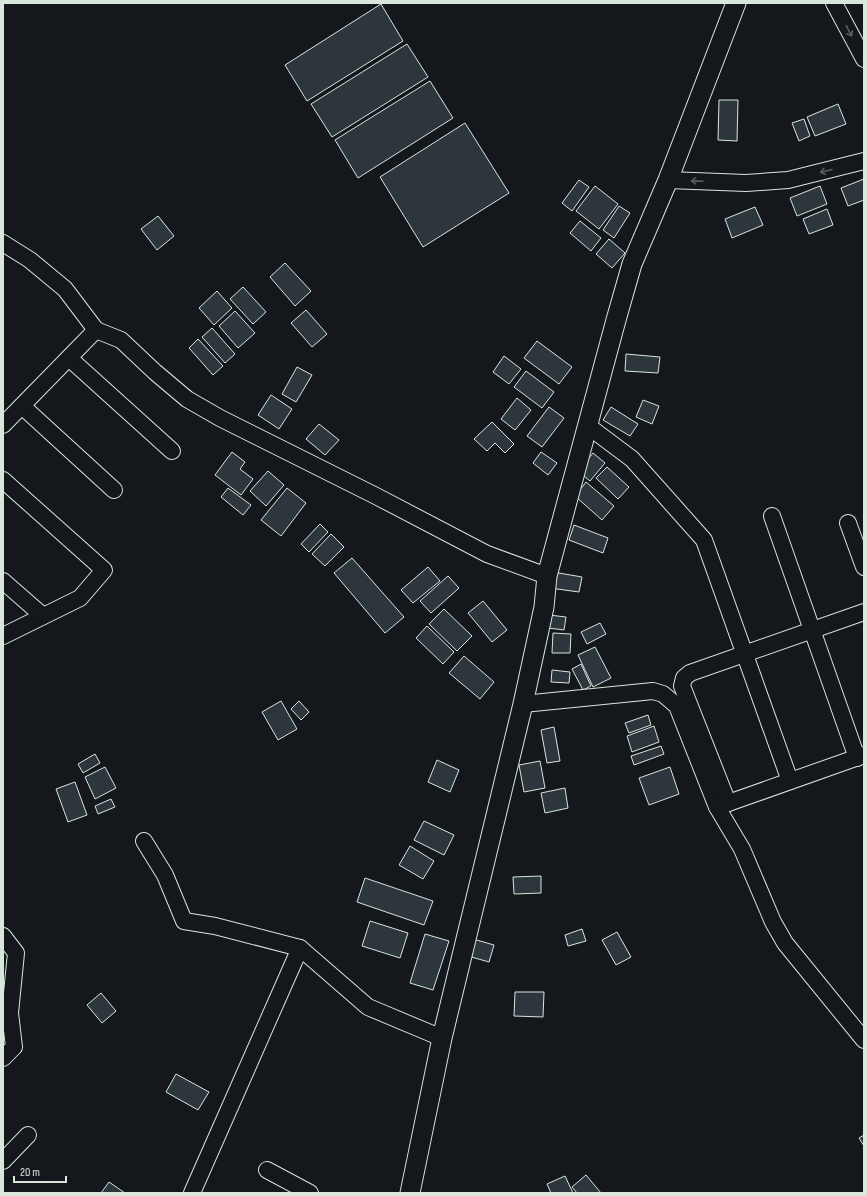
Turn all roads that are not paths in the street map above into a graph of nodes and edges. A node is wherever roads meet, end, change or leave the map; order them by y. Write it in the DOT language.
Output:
graph roads {
  1 [pos="736,3"];
  2 [pos="834,3"];
  3 [pos="864,59"];
  4 [pos="864,161"];
  5 [pos="668,180"];
  6 [pos="3,243"];
  7 [pos="96,330"];
  8 [pos="69,358"];
  9 [pos="22,406"];
  10 [pos="3,425"];
  11 [pos="588,426"];
  12 [pos="172,451"];
  13 [pos="3,480"];
  14 [pos="114,490"];
  15 [pos="772,516"];
  16 [pos="848,523"];
  17 [pos="864,567"];
  18 [pos="547,576"];
  19 [pos="3,581"];
  20 [pos="864,612"];
  21 [pos="43,616"];
  22 [pos="812,630"];
  23 [pos="3,636"];
  24 [pos="745,655"];
  25 [pos="523,704"];
  26 [pos="860,757"];
  27 [pos="790,781"];
  28 [pos="722,805"];
  29 [pos="144,841"];
  30 [pos="3,936"];
  31 [pos="300,948"];
  32 [pos="442,1038"];
  33 [pos="864,1040"];
  34 [pos="3,1058"];
  35 [pos="28,1135"];
  36 [pos="3,1161"];
  37 [pos="267,1170"];
  38 [pos="192,1193"];
  39 [pos="310,1193"];
  40 [pos="410,1193"];
  1 -- 5 [label="street"];
  2 -- 3 [label="street, one-way"];
  4 -- 5 [label="street, one-way"];
  5 -- 11 [label="street"];
  6 -- 7 [label="street"];
  7 -- 8 [label="street"];
  7 -- 18 [label="street"];
  8 -- 9 [label="street"];
  8 -- 12 [label="street"];
  9 -- 10 [label="street"];
  9 -- 14 [label="street"];
  11 -- 18 [label="street"];
  11 -- 24 [label="street"];
  13 -- 21 [label="street"];
  15 -- 22 [label="street"];
  16 -- 17 [label="street"];
  18 -- 25 [label="street"];
  19 -- 21 [label="street"];
  20 -- 22 [label="street"];
  21 -- 23 [label="street"];
  22 -- 24 [label="street"];
  22 -- 26 [label="street"];
  24 -- 27 [label="street"];
  24 -- 28 [label="street"];
  25 -- 28 [label="street"];
  25 -- 32 [label="street"];
  26 -- 27 [label="street"];
  27 -- 28 [label="street"];
  28 -- 33 [label="street"];
  29 -- 31 [label="street"];
  30 -- 34 [label="street"];
  31 -- 32 [label="street"];
  31 -- 38 [label="street"];
  32 -- 40 [label="street"];
  35 -- 36 [label="street"];
  37 -- 39 [label="street"];
}
